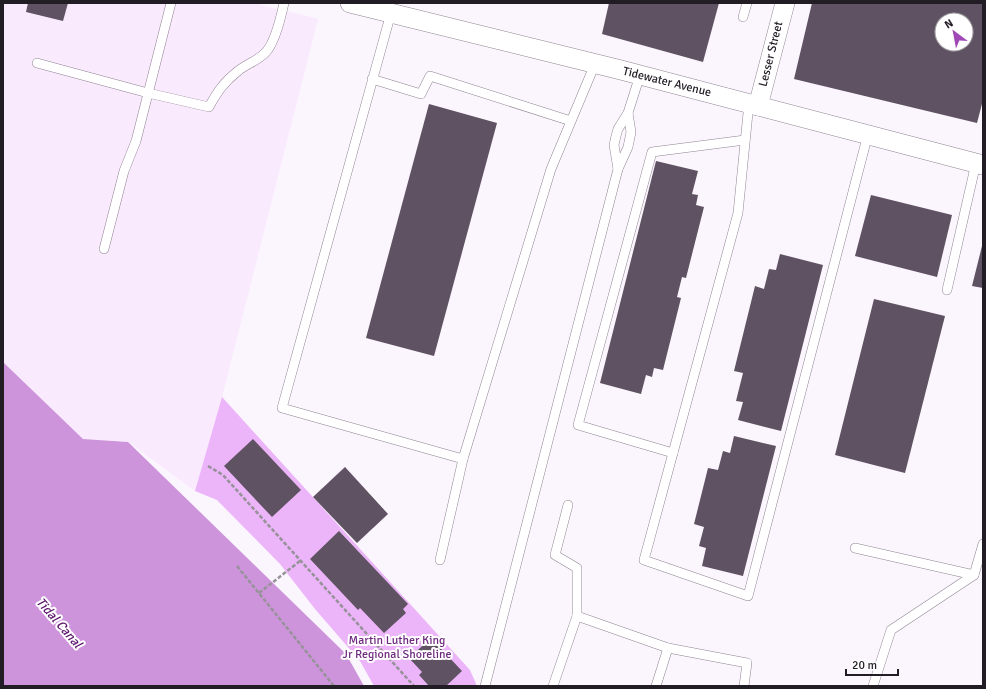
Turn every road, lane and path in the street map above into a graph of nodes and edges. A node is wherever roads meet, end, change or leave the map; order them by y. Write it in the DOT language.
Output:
graph roads {
  1 [pos="171,3"];
  2 [pos="284,3"];
  3 [pos="350,3"];
  4 [pos="747,3"];
  5 [pos="784,3"];
  6 [pos="390,13"];
  7 [pos="743,17"];
  8 [pos="37,63"];
  9 [pos="595,64"];
  10 [pos="640,75"];
  11 [pos="372,79"];
  12 [pos="148,93"];
  13 [pos="754,104"];
  14 [pos="628,113"];
  15 [pos="571,121"];
  16 [pos="868,134"];
  17 [pos="745,140"];
  18 [pos="980,164"];
  19 [pos="618,169"];
  20 [pos="104,248"];
  21 [pos="947,290"];
  22 [pos="673,453"];
  23 [pos="463,459"];
  24 [pos="208,466"];
  25 [pos="568,505"];
  26 [pos="983,544"];
  27 [pos="855,548"];
  28 [pos="440,560"];
  29 [pos="300,561"];
  30 [pos="980,564"];
  31 [pos="237,566"];
  32 [pos="974,575"];
  33 [pos="259,593"];
  34 [pos="577,616"];
  35 [pos="668,648"];
  36 [pos="334,686"];
  37 [pos="414,686"];
  38 [pos="486,686"];
  39 [pos="553,686"];
  40 [pos="656,686"];
  41 [pos="744,686"];
  42 [pos="873,686"];
  1 -- 12 [label="lane"];
  2 -- 12 [label="lane"];
  3 -- 6 [label="street, Tidewater Avenue"];
  4 -- 7 [label="lane"];
  5 -- 13 [label="street, Lesser Street"];
  6 -- 9 [label="street, Tidewater Avenue"];
  6 -- 11 [label="lane"];
  8 -- 12 [label="lane"];
  9 -- 10 [label="street, Tidewater Avenue"];
  9 -- 15 [label="lane"];
  10 -- 13 [label="street, Tidewater Avenue"];
  10 -- 14 [label="lane"];
  11 -- 15 [label="lane"];
  11 -- 23 [label="lane"];
  12 -- 20 [label="lane"];
  13 -- 16 [label="street, Tidewater Avenue"];
  13 -- 17 [label="lane"];
  14 -- 19 [label="lane"];
  14 -- 19 [label="lane"];
  15 -- 23 [label="lane"];
  16 -- 18 [label="street, Tidewater Avenue"];
  16 -- 22 [label="lane"];
  17 -- 22 [label="lane"];
  17 -- 22 [label="lane"];
  18 -- 21 [label="lane"];
  19 -- 38 [label="lane"];
  23 -- 28 [label="lane"];
  24 -- 29 [label="path"];
  25 -- 34 [label="lane"];
  26 -- 30 [label="lane"];
  27 -- 32 [label="lane"];
  29 -- 33 [label="path"];
  29 -- 37 [label="path"];
  30 -- 32 [label="lane"];
  31 -- 33 [label="path"];
  32 -- 42 [label="lane"];
  33 -- 36 [label="path"];
  34 -- 35 [label="lane"];
  34 -- 39 [label="lane"];
  35 -- 40 [label="lane"];
  35 -- 41 [label="lane"];
}
